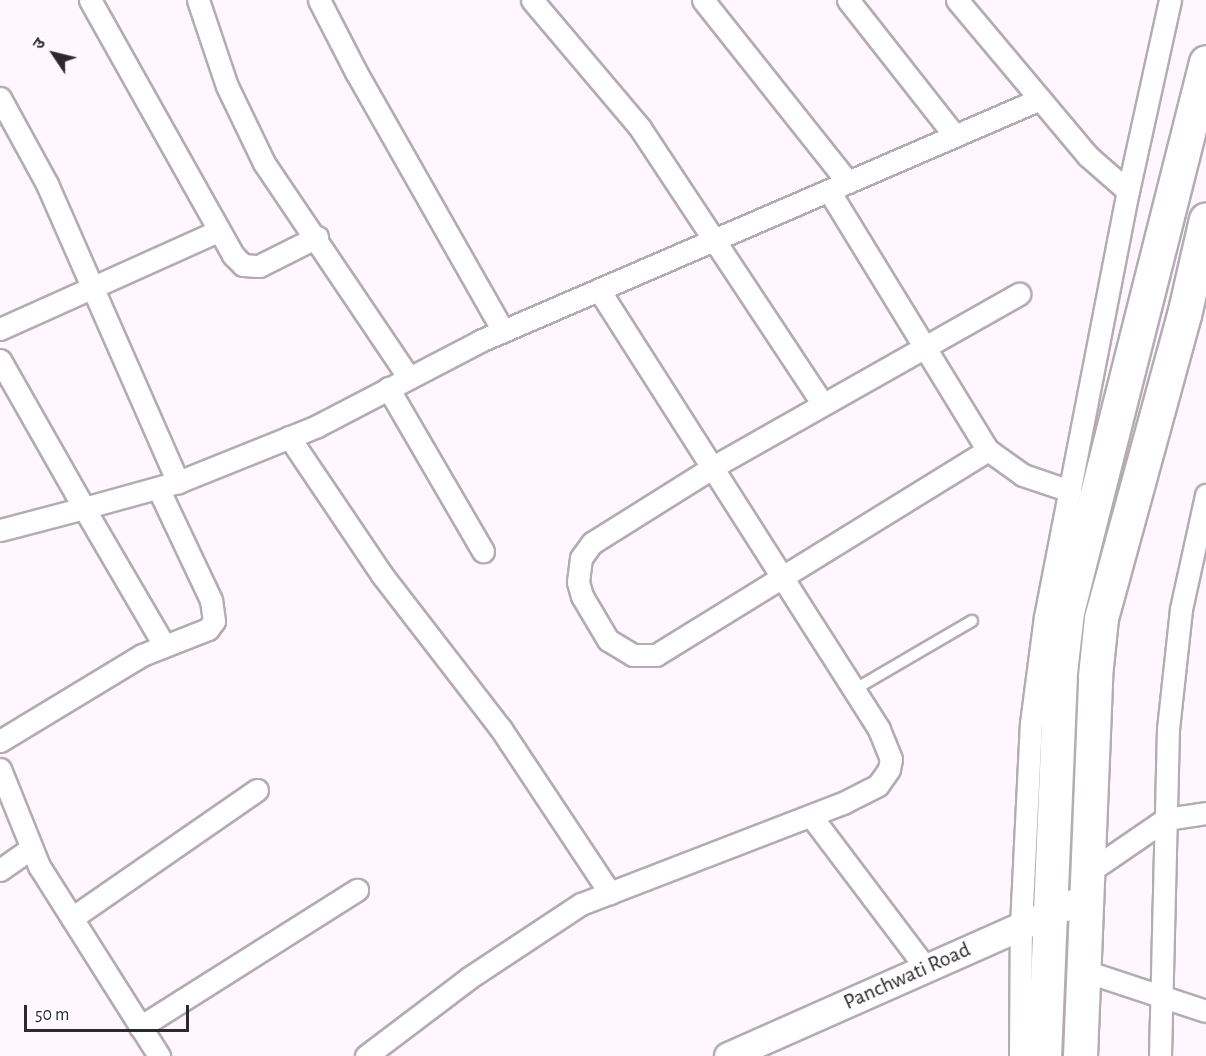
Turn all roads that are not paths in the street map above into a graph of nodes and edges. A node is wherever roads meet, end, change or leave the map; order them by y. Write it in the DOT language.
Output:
graph roads {
  1 [pos="90,0"];
  2 [pos="198,0"];
  3 [pos="319,0"];
  4 [pos="532,0"];
  5 [pos="703,0"];
  6 [pos="848,0"];
  7 [pos="957,0"];
  8 [pos="1170,0"];
  9 [pos="1206,62"];
  10 [pos="0,98"];
  11 [pos="1040,99"];
  12 [pos="1197,135"];
  13 [pos="955,136"];
  14 [pos="848,182"];
  15 [pos="828,191"];
  16 [pos="1128,191"];
  17 [pos="1206,219"];
  18 [pos="219,231"];
  19 [pos="317,237"];
  20 [pos="716,240"];
  21 [pos="93,286"];
  22 [pos="599,290"];
  23 [pos="1020,294"];
  24 [pos="0,329"];
  25 [pos="503,331"];
  26 [pos="924,345"];
  27 [pos="0,360"];
  28 [pos="409,378"];
  29 [pos="388,388"];
  30 [pos="823,404"];
  31 [pos="289,437"];
  32 [pos="988,450"];
  33 [pos="713,467"];
  34 [pos="178,482"];
  35 [pos="158,488"];
  36 [pos="1070,491"];
  37 [pos="1206,495"];
  38 [pos="84,508"];
  39 [pos="0,530"];
  40 [pos="483,550"];
  41 [pos="782,579"];
  42 [pos="972,621"];
  43 [pos="164,645"];
  44 [pos="852,691"];
  45 [pos="0,741"];
  46 [pos="0,769"];
  47 [pos="257,790"];
  48 [pos="1206,813"];
  49 [pos="811,816"];
  50 [pos="1166,819"];
  51 [pos="31,848"];
  52 [pos="0,870"];
  53 [pos="1087,885"];
  54 [pos="357,890"];
  55 [pos="610,893"];
  56 [pos="1051,913"];
  57 [pos="72,918"];
  58 [pos="1021,926"];
  59 [pos="926,968"];
  60 [pos="1084,971"];
  61 [pos="1161,997"];
  62 [pos="1206,1011"];
  63 [pos="140,1027"];
  64 [pos="159,1056"];
  65 [pos="366,1056"];
  66 [pos="728,1056"];
  67 [pos="1020,1056"];
  68 [pos="1044,1056"];
  69 [pos="1080,1056"];
  70 [pos="1160,1056"];
  1 -- 18 [label="street"];
  2 -- 19 [label="street"];
  3 -- 25 [label="street"];
  4 -- 20 [label="street"];
  5 -- 14 [label="street"];
  6 -- 13 [label="street"];
  7 -- 11 [label="street"];
  8 -- 16 [label="street"];
  9 -- 12 [label="main road"];
  10 -- 21 [label="street"];
  11 -- 13 [label="street"];
  11 -- 16 [label="street"];
  12 -- 56 [label="main road"];
  13 -- 14 [label="street"];
  14 -- 15 [label="street"];
  15 -- 20 [label="street"];
  15 -- 26 [label="street"];
  16 -- 36 [label="street"];
  17 -- 53 [label="main road"];
  18 -- 19 [label="street"];
  18 -- 21 [label="street"];
  19 -- 28 [label="street"];
  20 -- 22 [label="street"];
  20 -- 30 [label="street"];
  21 -- 24 [label="street"];
  21 -- 34 [label="street"];
  22 -- 25 [label="street"];
  22 -- 33 [label="street"];
  23 -- 26 [label="street"];
  25 -- 28 [label="street"];
  26 -- 30 [label="street"];
  26 -- 32 [label="street"];
  27 -- 38 [label="street"];
  28 -- 29 [label="street"];
  29 -- 31 [label="street"];
  29 -- 40 [label="street"];
  30 -- 33 [label="street"];
  31 -- 34 [label="street"];
  31 -- 55 [label="street"];
  32 -- 36 [label="street"];
  32 -- 41 [label="street"];
  33 -- 41 [label="street"];
  33 -- 41 [label="street"];
  34 -- 35 [label="street"];
  35 -- 38 [label="street"];
  35 -- 43 [label="street"];
  36 -- 58 [label="street"];
  37 -- 50 [label="street"];
  38 -- 39 [label="street"];
  38 -- 43 [label="street"];
  41 -- 44 [label="street"];
  42 -- 44 [label="lane"];
  43 -- 45 [label="street"];
  44 -- 49 [label="street"];
  46 -- 51 [label="street"];
  47 -- 57 [label="street"];
  48 -- 50 [label="street"];
  49 -- 55 [label="street"];
  49 -- 59 [label="street"];
  50 -- 53 [label="street"];
  50 -- 61 [label="street"];
  51 -- 52 [label="street"];
  51 -- 57 [label="street"];
  53 -- 56 [label="street, Panchwati Road"];
  53 -- 60 [label="main road"];
  54 -- 63 [label="street"];
  55 -- 65 [label="street"];
  56 -- 58 [label="street, Panchwati Road"];
  56 -- 68 [label="main road"];
  57 -- 63 [label="street"];
  58 -- 59 [label="street, Panchwati Road"];
  58 -- 67 [label="street"];
  59 -- 66 [label="street, Panchwati Road"];
  60 -- 61 [label="street"];
  60 -- 69 [label="main road"];
  61 -- 62 [label="street"];
  61 -- 70 [label="street"];
  63 -- 64 [label="street"];
}
